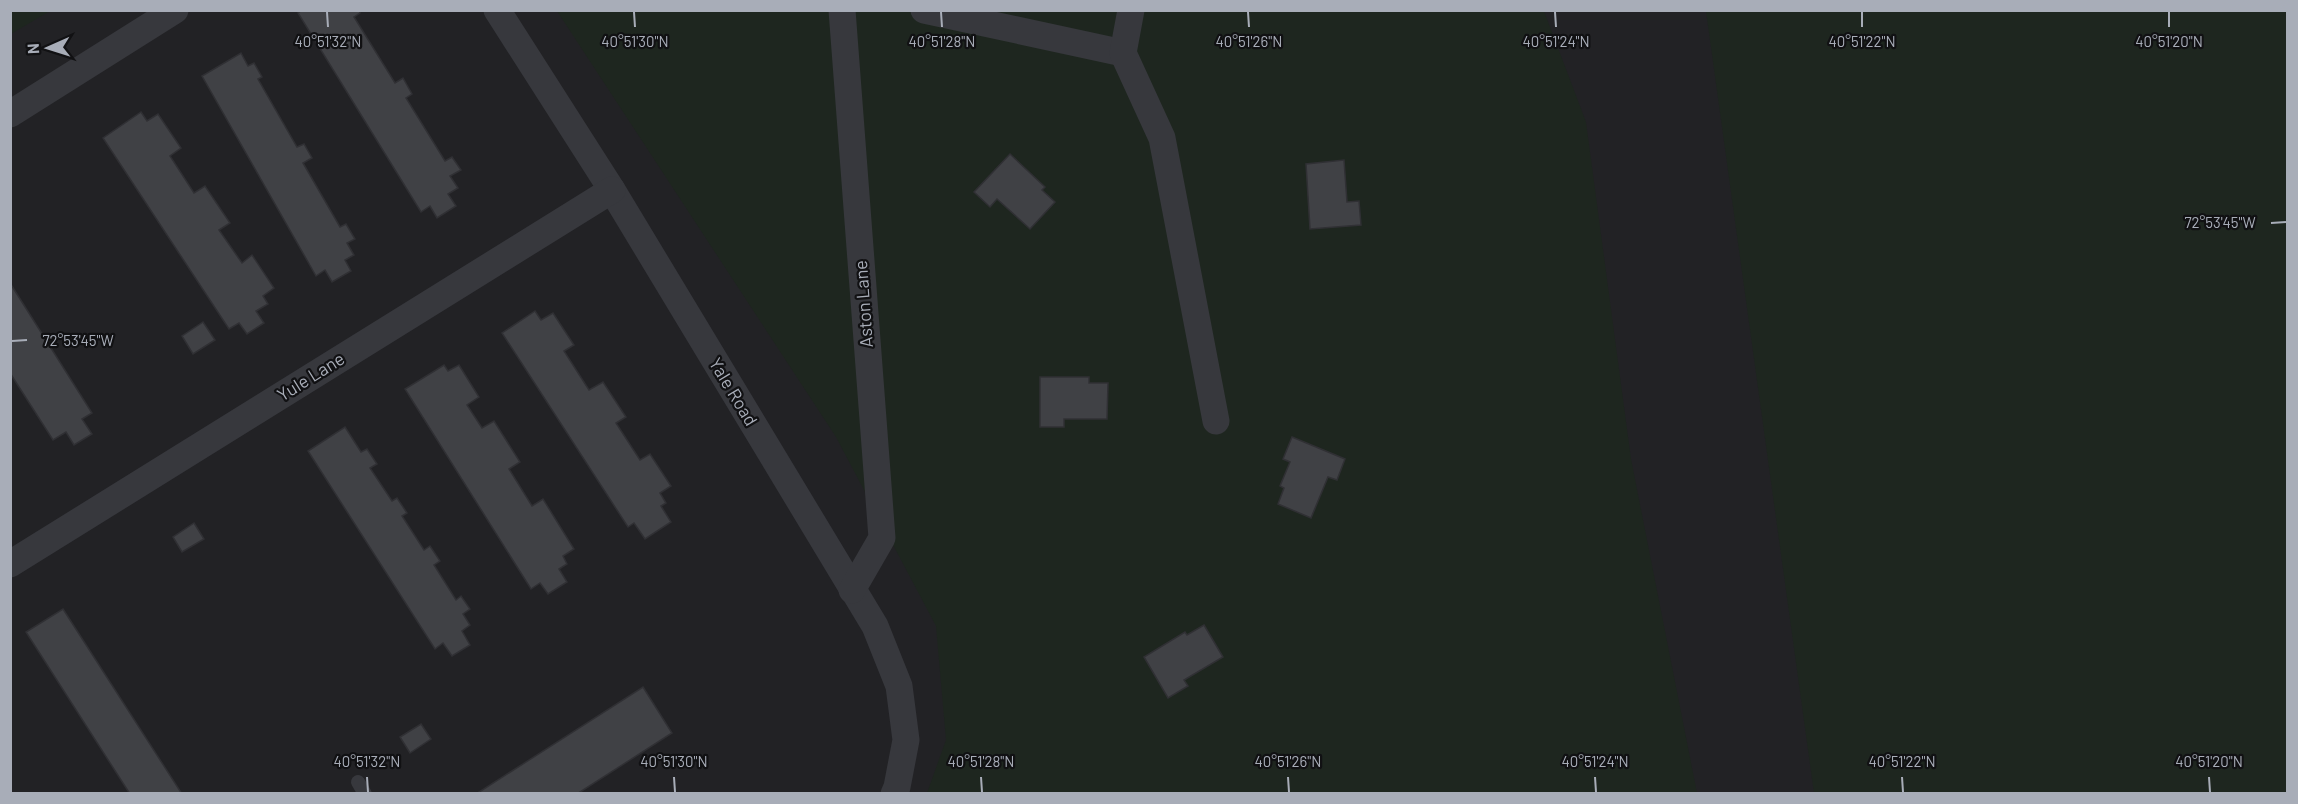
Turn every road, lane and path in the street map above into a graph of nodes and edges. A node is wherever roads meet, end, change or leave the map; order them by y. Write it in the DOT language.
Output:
graph roads {
  1 [pos="175,10"];
  2 [pos="497,10"];
  3 [pos="842,10"];
  4 [pos="924,10"];
  5 [pos="1131,10"];
  6 [pos="1123,53"];
  7 [pos="10,114"];
  8 [pos="612,190"];
  9 [pos="1216,421"];
  10 [pos="10,564"];
  11 [pos="852,590"];
  12 [pos="894,794"];
  1 -- 7 [label="street"];
  2 -- 8 [label="street, Yale Road"];
  3 -- 11 [label="street, Aston Lane"];
  4 -- 6 [label="street"];
  5 -- 6 [label="street"];
  6 -- 9 [label="street"];
  8 -- 10 [label="street, Yule Lane"];
  8 -- 11 [label="street, Yale Road"];
  11 -- 12 [label="street, Yale Road"];
}
